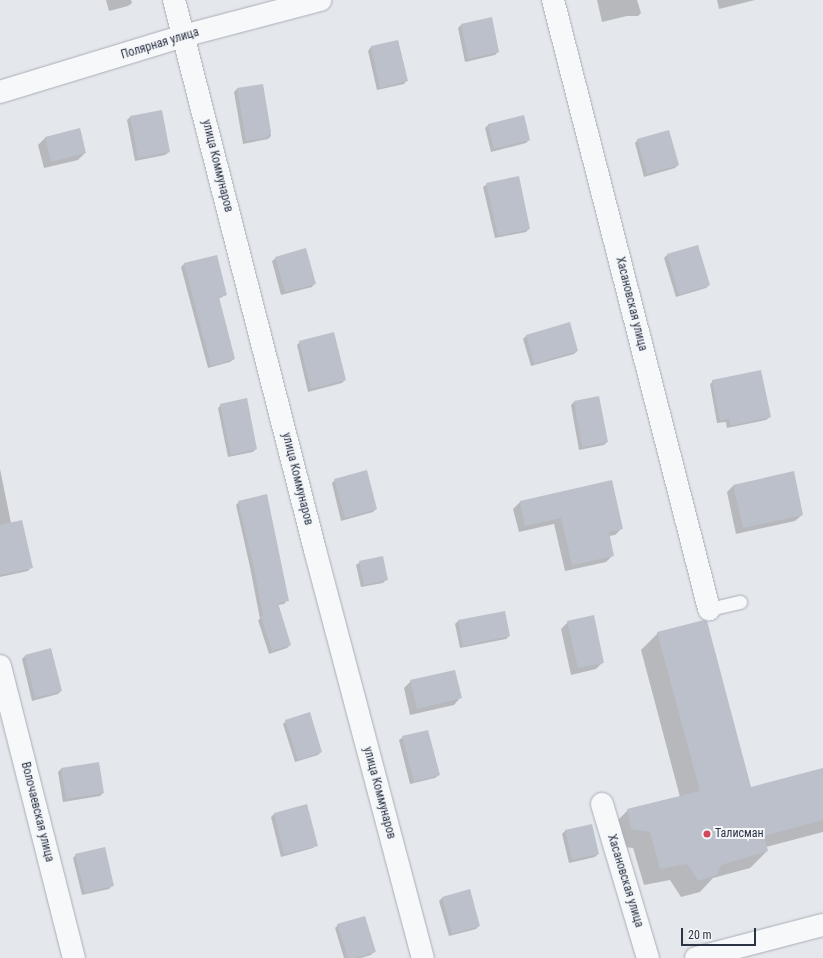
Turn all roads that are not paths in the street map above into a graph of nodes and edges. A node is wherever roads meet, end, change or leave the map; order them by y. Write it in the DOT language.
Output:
graph roads {
  1 [pos="174,0"];
  2 [pos="320,0"];
  3 [pos="553,0"];
  4 [pos="183,36"];
  5 [pos="0,92"];
  6 [pos="740,602"];
  7 [pos="709,609"];
  8 [pos="0,666"];
  9 [pos="602,804"];
  10 [pos="823,925"];
  11 [pos="718,955"];
  12 [pos="74,958"];
  13 [pos="423,958"];
  14 [pos="648,958"];
  15 [pos="696,958"];
  1 -- 4 [label="street, улица Коммунаров"];
  2 -- 4 [label="street, Полярная улица"];
  3 -- 7 [label="street, Хасановская улица"];
  4 -- 5 [label="street, Полярная улица"];
  4 -- 13 [label="street, улица Коммунаров"];
  6 -- 7 [label="lane"];
  8 -- 12 [label="street, Волочаевская улица"];
  9 -- 14 [label="street, Хасановская улица"];
  10 -- 11 [label="street"];
  11 -- 15 [label="street"];
}
